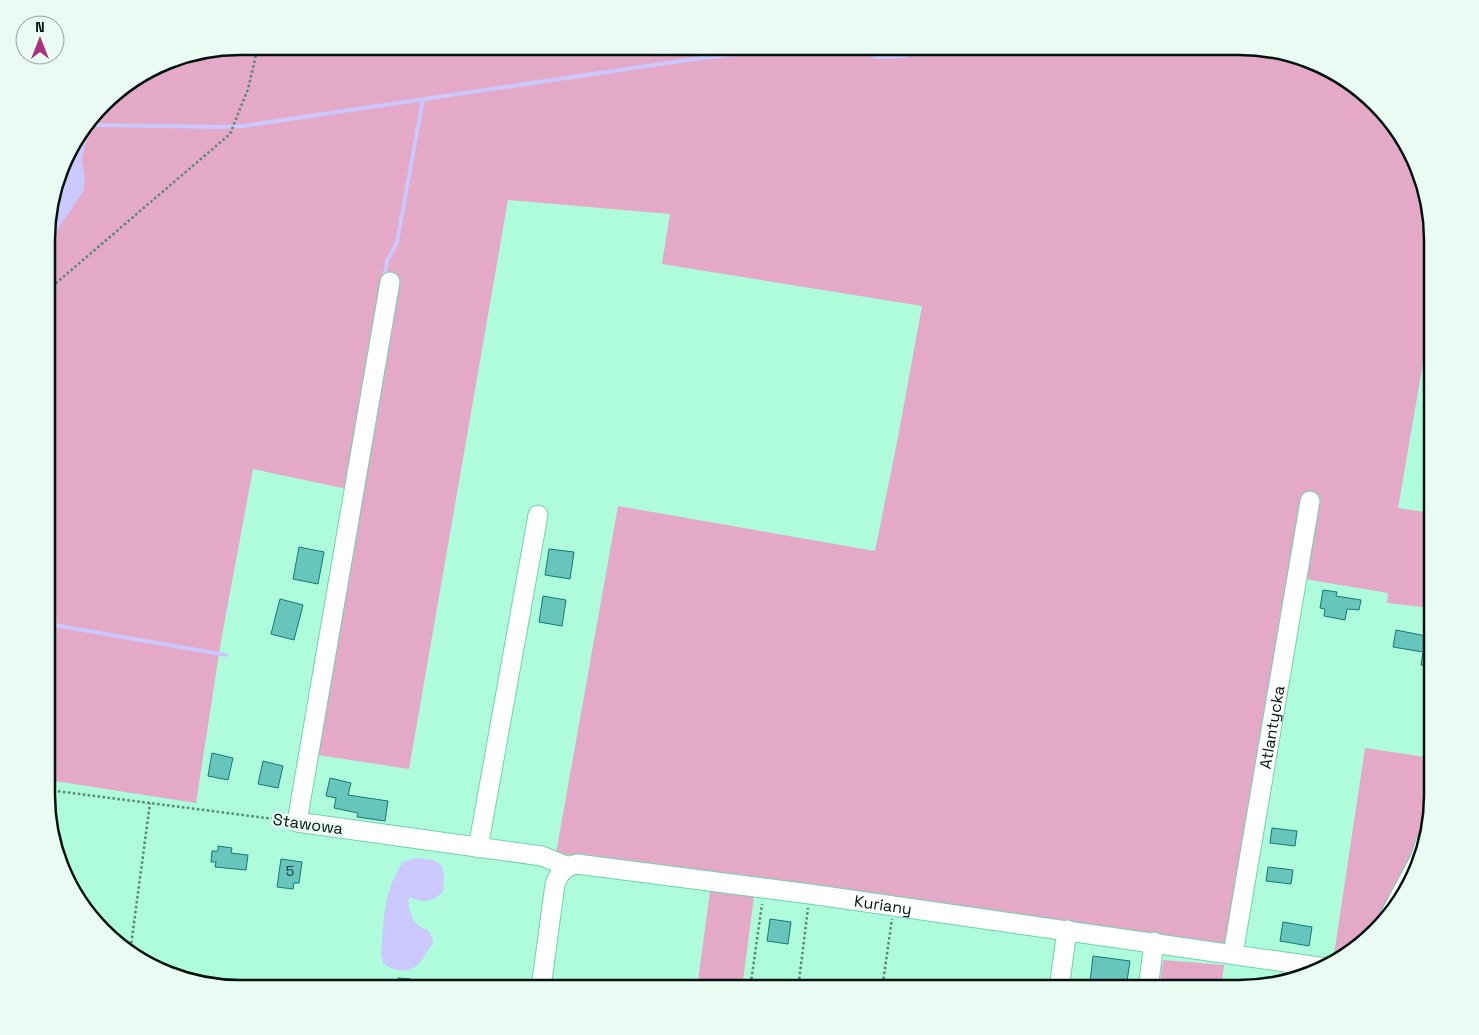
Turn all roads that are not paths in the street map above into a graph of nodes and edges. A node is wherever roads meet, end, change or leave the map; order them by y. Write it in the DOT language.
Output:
graph roads {
  1 [pos="390,282"];
  2 [pos="1310,501"];
  3 [pos="538,515"];
  4 [pos="478,848"];
  5 [pos="566,866"];
  6 [pos="1067,930"];
  7 [pos="1154,942"];
  8 [pos="1233,954"];
  9 [pos="1288,970"];
  10 [pos="542,980"];
  11 [pos="1060,980"];
  12 [pos="1149,980"];
  1 -- 4 [label="street, Stawowa"];
  2 -- 8 [label="street, Atlantycka"];
  3 -- 4 [label="street"];
  4 -- 5 [label="street, Stawowa"];
  5 -- 6 [label="street, Kuriany"];
  5 -- 10 [label="street"];
  6 -- 7 [label="street, Kuriany"];
  6 -- 11 [label="street"];
  7 -- 8 [label="street, Kuriany"];
  7 -- 12 [label="street"];
  8 -- 9 [label="street, Kuriany"];
}
